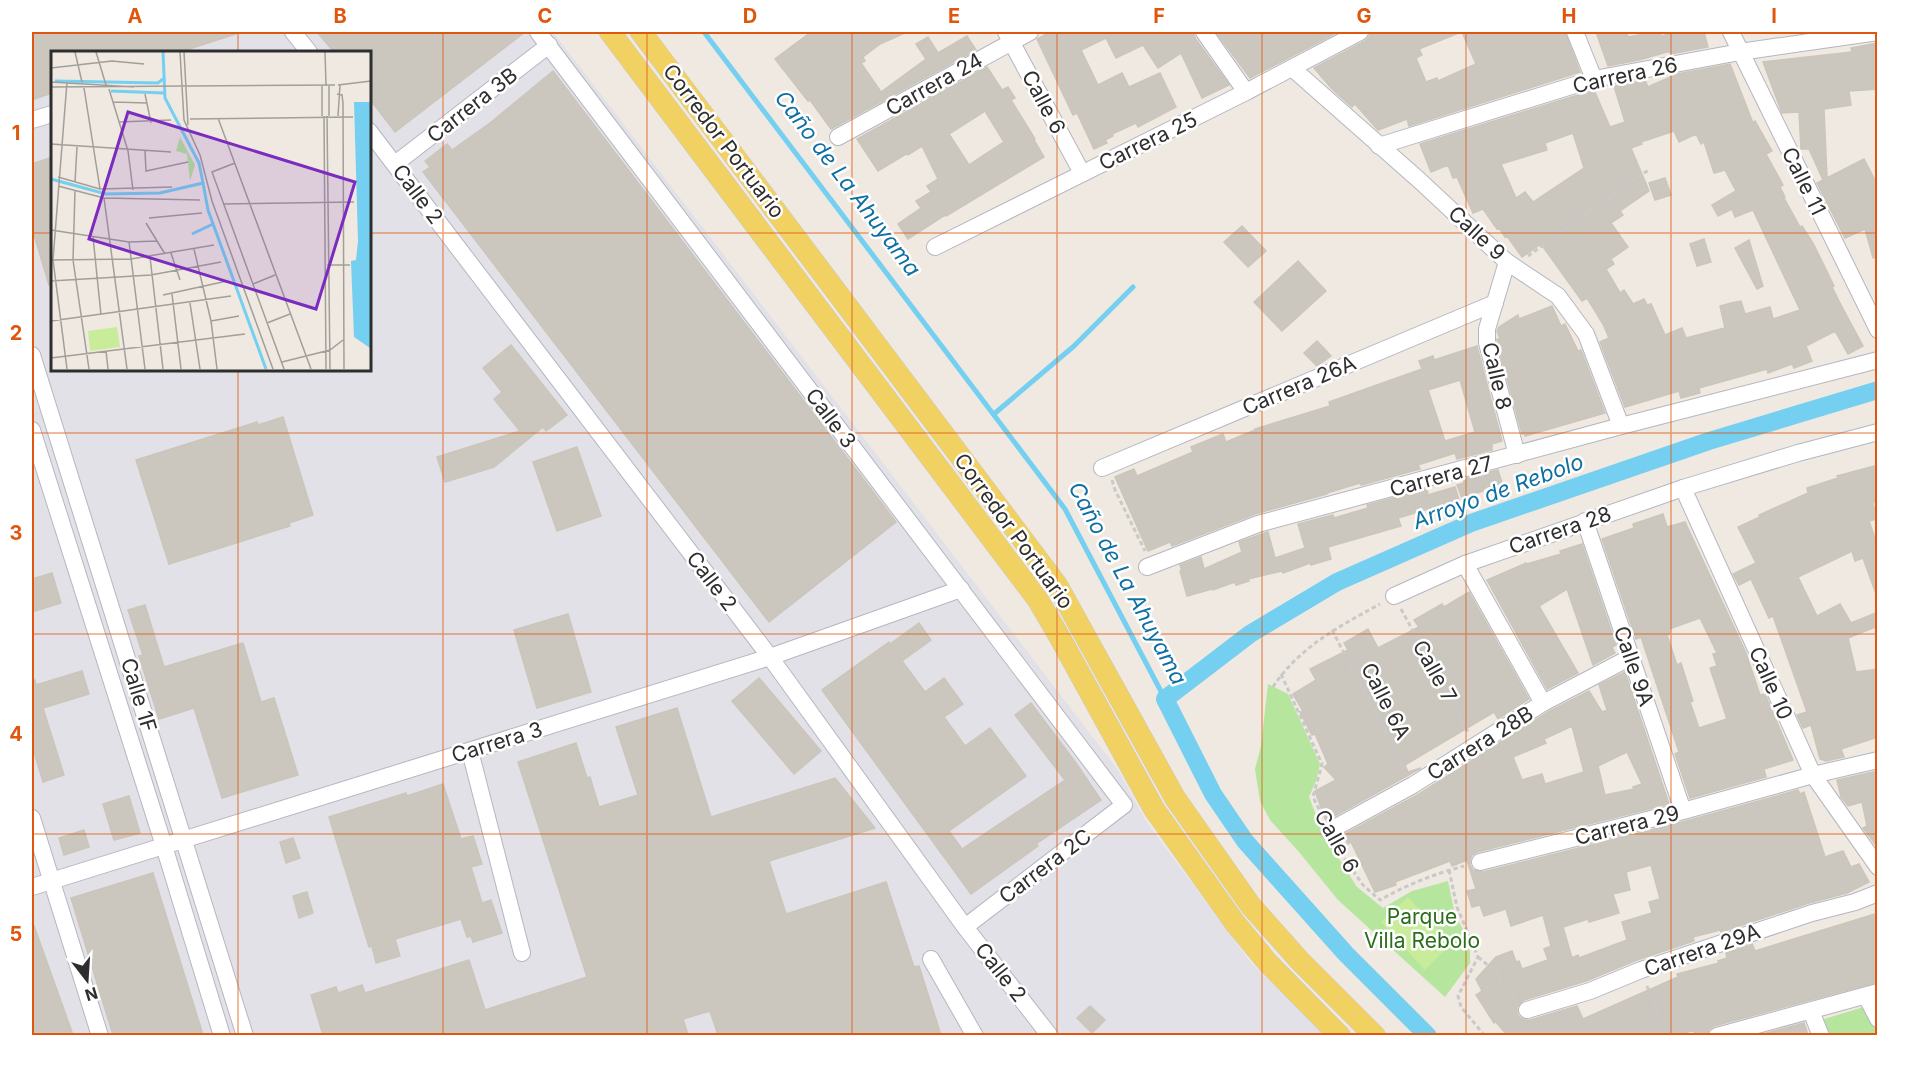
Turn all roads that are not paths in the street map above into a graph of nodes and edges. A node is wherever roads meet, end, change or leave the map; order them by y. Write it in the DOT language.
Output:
graph roads {
  1 [pos="293,32"];
  2 [pos="610,32"];
  3 [pos="641,32"];
  4 [pos="1030,32"];
  5 [pos="1204,32"];
  6 [pos="1360,32"];
  7 [pos="1575,32"];
  8 [pos="1731,32"];
  9 [pos="1878,32"];
  10 [pos="1009,36"];
  11 [pos="543,38"];
  12 [pos="308,51"];
  13 [pos="1740,52"];
  14 [pos="1292,68"];
  15 [pos="1594,79"];
  16 [pos="1246,92"];
  17 [pos="51,114"];
  18 [pos="32,120"];
  19 [pos="370,132"];
  20 [pos="838,137"];
  21 [pos="1379,146"];
  22 [pos="395,164"];
  23 [pos="1082,173"];
  24 [pos="935,248"];
  25 [pos="1511,264"];
  26 [pos="1495,303"];
  27 [pos="1878,330"];
  28 [pos="1878,360"];
  29 [pos="32,361"];
  30 [pos="1621,426"];
  31 [pos="32,430"];
  32 [pos="1878,432"];
  33 [pos="1518,455"];
  34 [pos="1106,467"];
  35 [pos="1683,488"];
  36 [pos="82,517"];
  37 [pos="1585,521"];
  38 [pos="62,524"];
  39 [pos="1154,564"];
  40 [pos="1465,564"];
  41 [pos="961,589"];
  42 [pos="1394,596"];
  43 [pos="770,657"];
  44 [pos="1631,657"];
  45 [pos="1543,704"];
  46 [pos="470,751"];
  47 [pos="1878,760"];
  48 [pos="1813,775"];
  49 [pos="1170,789"];
  50 [pos="1149,799"];
  51 [pos="1124,805"];
  52 [pos="1683,811"];
  53 [pos="32,818"];
  54 [pos="1329,831"];
  55 [pos="184,840"];
  56 [pos="164,846"];
  57 [pos="1480,862"];
  58 [pos="1878,867"];
  59 [pos="51,881"];
  60 [pos="32,887"];
  61 [pos="1878,893"];
  62 [pos="965,927"];
  63 [pos="522,953"];
  64 [pos="931,959"];
  65 [pos="1872,994"];
  66 [pos="1527,1010"];
  67 [pos="1811,1011"];
  68 [pos="1878,1019"];
  69 [pos="100,1035"];
  70 [pos="222,1035"];
  71 [pos="245,1035"];
  72 [pos="975,1035"];
  73 [pos="1050,1035"];
  74 [pos="1340,1035"];
  75 [pos="1375,1035"];
  76 [pos="1717,1035"];
  77 [pos="1821,1035"];
  1 -- 12 [label="street"];
  2 -- 50 [label="main road, Corredor Portuario"];
  3 -- 49 [label="main road, Corredor Portuario"];
  4 -- 10 [label="street, Carrera 24"];
  5 -- 16 [label="street"];
  6 -- 14 [label="street, Carrera 25"];
  7 -- 15 [label="street"];
  8 -- 13 [label="street, Calle 11"];
  9 -- 13 [label="street, Carrera 26"];
  10 -- 20 [label="street, Carrera 24"];
  10 -- 23 [label="street, Calle 6"];
  11 -- 22 [label="street, Carrera 3B"];
  11 -- 41 [label="street, Calle 3"];
  13 -- 15 [label="street, Carrera 26"];
  13 -- 27 [label="street, Calle 11"];
  14 -- 16 [label="street, Carrera 25"];
  14 -- 21 [label="street, Calle 9"];
  15 -- 21 [label="street, Carrera 26"];
  16 -- 23 [label="street, Carrera 25"];
  17 -- 18 [label="street"];
  19 -- 22 [label="street, Calle 2"];
  21 -- 25 [label="street, Calle 9"];
  22 -- 43 [label="street, Calle 2"];
  23 -- 24 [label="street, Carrera 25"];
  25 -- 26 [label="street, Calle 8"];
  25 -- 30 [label="street, Calle 9"];
  26 -- 33 [label="street, Calle 8"];
  26 -- 34 [label="street, Carrera 26A"];
  28 -- 30 [label="street, Carrera 27"];
  29 -- 36 [label="street, Calle 1F"];
  30 -- 33 [label="street, Carrera 27"];
  31 -- 38 [label="street, Calle 1F"];
  32 -- 35 [label="street, Carrera 28"];
  33 -- 39 [label="street, Carrera 27"];
  35 -- 37 [label="street, Carrera 28"];
  35 -- 48 [label="street, Calle 10"];
  36 -- 38 [label="street"];
  36 -- 55 [label="street, Calle 1F"];
  37 -- 40 [label="street, Carrera 28"];
  37 -- 44 [label="street, Calle 9A"];
  38 -- 56 [label="street, Calle 1F"];
  40 -- 42 [label="street, Carrera 28"];
  40 -- 45 [label="street"];
  41 -- 43 [label="street, Carrera 3"];
  41 -- 51 [label="street, Calle 3"];
  43 -- 46 [label="street, Carrera 3"];
  43 -- 62 [label="street, Calle 2"];
  44 -- 45 [label="street, Carrera 28B"];
  44 -- 52 [label="street, Calle 9A"];
  45 -- 54 [label="street, Carrera 28B"];
  46 -- 55 [label="street, Carrera 3"];
  46 -- 63 [label="street"];
  47 -- 48 [label="street, Carrera 29"];
  48 -- 52 [label="street, Carrera 29"];
  48 -- 58 [label="street, Calle 10"];
  49 -- 50 [label="main road"];
  49 -- 75 [label="main road, Corredor Portuario"];
  50 -- 74 [label="main road, Corredor Portuario"];
  51 -- 62 [label="street, Carrera 2C"];
  52 -- 57 [label="street, Carrera 29"];
  53 -- 59 [label="street"];
  55 -- 56 [label="street, Carrera 3"];
  55 -- 71 [label="street, Calle 1F"];
  56 -- 59 [label="street, Carrera 3"];
  56 -- 70 [label="street, Calle 1F"];
  59 -- 60 [label="street, Carrera 3"];
  59 -- 69 [label="street"];
  61 -- 66 [label="street, Carrera 29A"];
  62 -- 73 [label="street, Calle 2"];
  64 -- 72 [label="street"];
  65 -- 67 [label="street"];
  65 -- 68 [label="street"];
  67 -- 76 [label="street"];
  67 -- 77 [label="street"];
}
